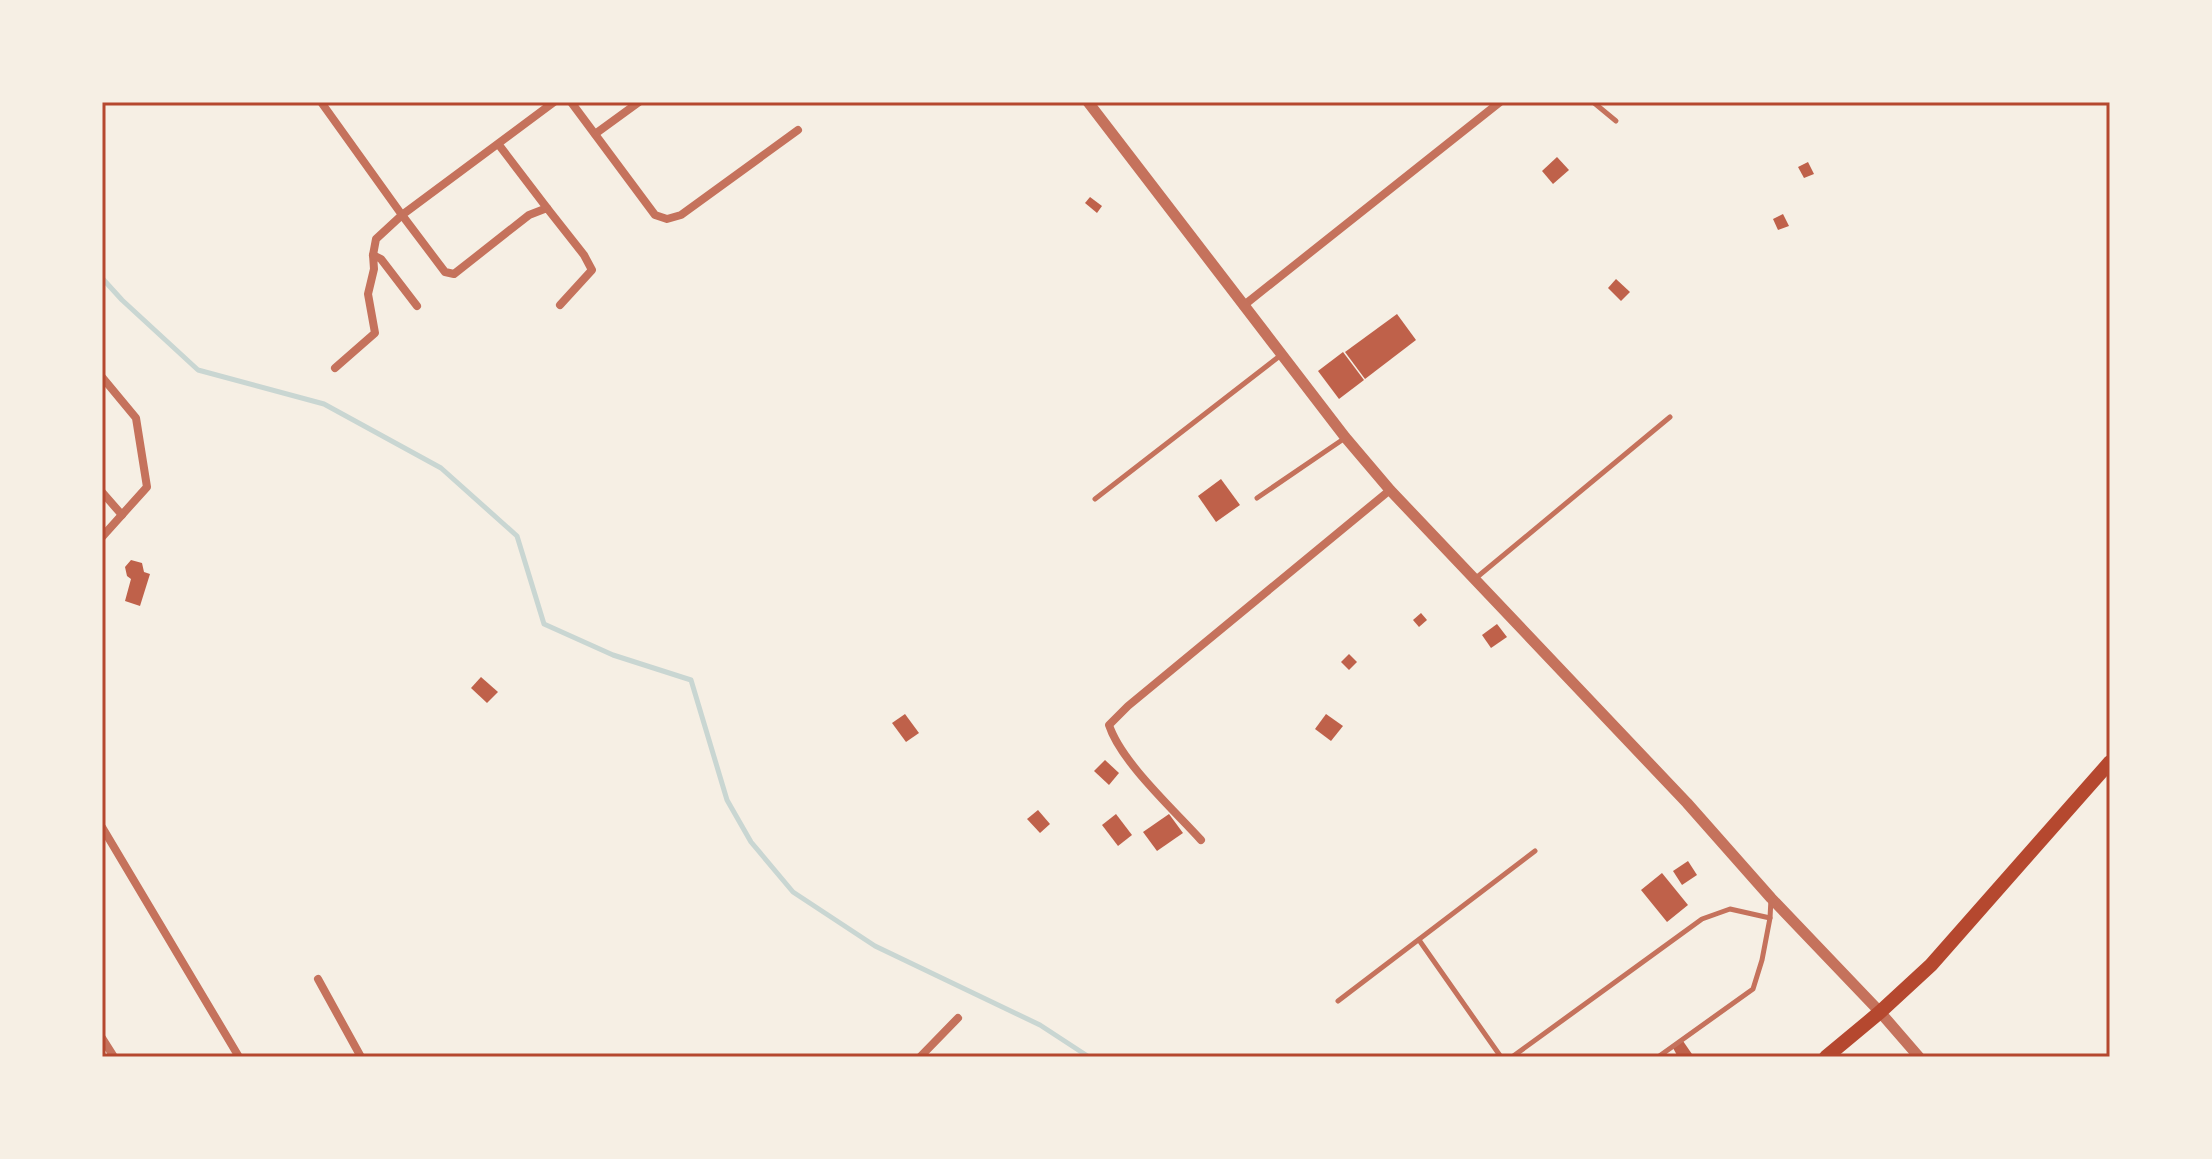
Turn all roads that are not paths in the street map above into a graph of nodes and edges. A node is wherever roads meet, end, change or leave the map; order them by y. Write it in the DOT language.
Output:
graph roads {
  1 [pos="321,102"];
  2 [pos="554,102"];
  3 [pos="571,102"];
  4 [pos="639,102"];
  5 [pos="1088,102"];
  6 [pos="1500,102"];
  7 [pos="1593,102"];
  8 [pos="1616,121"];
  9 [pos="798,130"];
  10 [pos="595,134"];
  11 [pos="499,145"];
  12 [pos="547,208"];
  13 [pos="402,215"];
  14 [pos="373,255"];
  15 [pos="560,305"];
  16 [pos="417,306"];
  17 [pos="1243,306"];
  18 [pos="1281,355"];
  19 [pos="335,368"];
  20 [pos="102,377"];
  21 [pos="1670,417"];
  22 [pos="1345,437"];
  23 [pos="1390,490"];
  24 [pos="102,492"];
  25 [pos="1257,498"];
  26 [pos="1095,499"];
  27 [pos="122,515"];
  28 [pos="102,537"];
  29 [pos="1475,579"];
  30 [pos="2110,762"];
  31 [pos="102,827"];
  32 [pos="1201,840"];
  33 [pos="1535,851"];
  34 [pos="1771,898"];
  35 [pos="1770,918"];
  36 [pos="1419,940"];
  37 [pos="318,979"];
  38 [pos="1338,1001"];
  39 [pos="1880,1012"];
  40 [pos="958,1018"];
  41 [pos="102,1038"];
  42 [pos="925,1055"];
  43 [pos="1497,1056"];
  44 [pos="114,1057"];
  45 [pos="239,1057"];
  46 [pos="361,1057"];
  47 [pos="1512,1057"];
  48 [pos="1658,1057"];
  49 [pos="1826,1057"];
  50 [pos="1919,1057"];
  1 -- 13 [label="street"];
  2 -- 11 [label="street"];
  3 -- 10 [label="street"];
  4 -- 10 [label="street"];
  5 -- 17 [label="street"];
  6 -- 17 [label="street"];
  7 -- 8 [label="lane"];
  9 -- 10 [label="street"];
  11 -- 12 [label="street"];
  11 -- 13 [label="street"];
  12 -- 13 [label="street"];
  12 -- 15 [label="street"];
  13 -- 14 [label="street"];
  14 -- 16 [label="street"];
  14 -- 19 [label="street"];
  17 -- 18 [label="street"];
  18 -- 22 [label="street"];
  18 -- 26 [label="lane"];
  20 -- 27 [label="street"];
  21 -- 29 [label="lane"];
  22 -- 23 [label="street"];
  22 -- 25 [label="lane"];
  23 -- 29 [label="street"];
  23 -- 32 [label="street"];
  24 -- 27 [label="street"];
  27 -- 28 [label="street"];
  29 -- 34 [label="street"];
  30 -- 39 [label="main road"];
  31 -- 45 [label="street"];
  33 -- 36 [label="lane"];
  34 -- 35 [label="lane"];
  34 -- 39 [label="street"];
  35 -- 47 [label="lane"];
  35 -- 48 [label="lane"];
  36 -- 38 [label="lane"];
  36 -- 43 [label="lane"];
  37 -- 46 [label="street"];
  39 -- 49 [label="main road"];
  39 -- 50 [label="street"];
  40 -- 42 [label="street"];
  41 -- 44 [label="street"];
}
